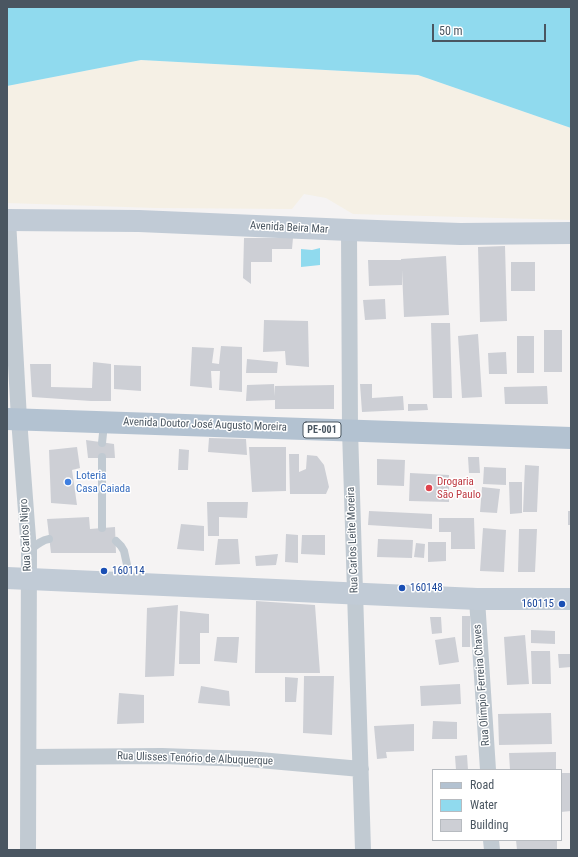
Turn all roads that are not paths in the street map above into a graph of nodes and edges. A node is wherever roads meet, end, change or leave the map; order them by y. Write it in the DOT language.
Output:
graph roads {
  1 [pos="7,220"];
  2 [pos="349,230"];
  3 [pos="571,233"];
  4 [pos="13,419"];
  5 [pos="104,422"];
  6 [pos="350,430"];
  7 [pos="571,438"];
  8 [pos="102,443"];
  9 [pos="102,458"];
  10 [pos="102,528"];
  11 [pos="49,539"];
  12 [pos="116,541"];
  13 [pos="29,551"];
  14 [pos="7,578"];
  15 [pos="28,579"];
  16 [pos="131,584"];
  17 [pos="354,594"];
  18 [pos="477,599"];
  19 [pos="571,599"];
  20 [pos="29,757"];
  21 [pos="488,769"];
  22 [pos="361,770"];
  23 [pos="28,850"];
  24 [pos="363,850"];
  1 -- 2 [label="main road, Avenida Beira Mar"];
  1 -- 4 [label="street, Rua Carlos Nigro"];
  2 -- 3 [label="main road, Avenida Beira Mar"];
  2 -- 6 [label="street, Rua Carlos Leite Moreira"];
  4 -- 5 [label="main road, Avenida Doutor José Augusto Moreira / PE-001"];
  4 -- 13 [label="street, Rua Carlos Nigro"];
  5 -- 6 [label="main road, Avenida Doutor José Augusto Moreira / PE-001"];
  5 -- 8 [label="lane"];
  6 -- 7 [label="main road, Avenida Doutor José Augusto Moreira / PE-001"];
  6 -- 17 [label="street, Rua Carlos Leite Moreira"];
  9 -- 10 [label="lane"];
  11 -- 13 [label="lane"];
  12 -- 16 [label="lane"];
  13 -- 15 [label="street, Rua Carlos Nigro"];
  14 -- 15 [label="main road"];
  15 -- 16 [label="main road"];
  15 -- 20 [label="street, Rua Carlos Nigro"];
  16 -- 17 [label="main road"];
  17 -- 18 [label="main road"];
  17 -- 22 [label="street, Rua Carlos Leite Moreira"];
  18 -- 19 [label="main road"];
  18 -- 21 [label="street, Rua Olímpio Ferreira Chaves"];
  20 -- 22 [label="street, Rua Ulisses Tenório de Albuquerque"];
  20 -- 23 [label="street, Rua Carlos Nigro"];
  22 -- 24 [label="street, Rua Carlos Leite Moreira"];
}
